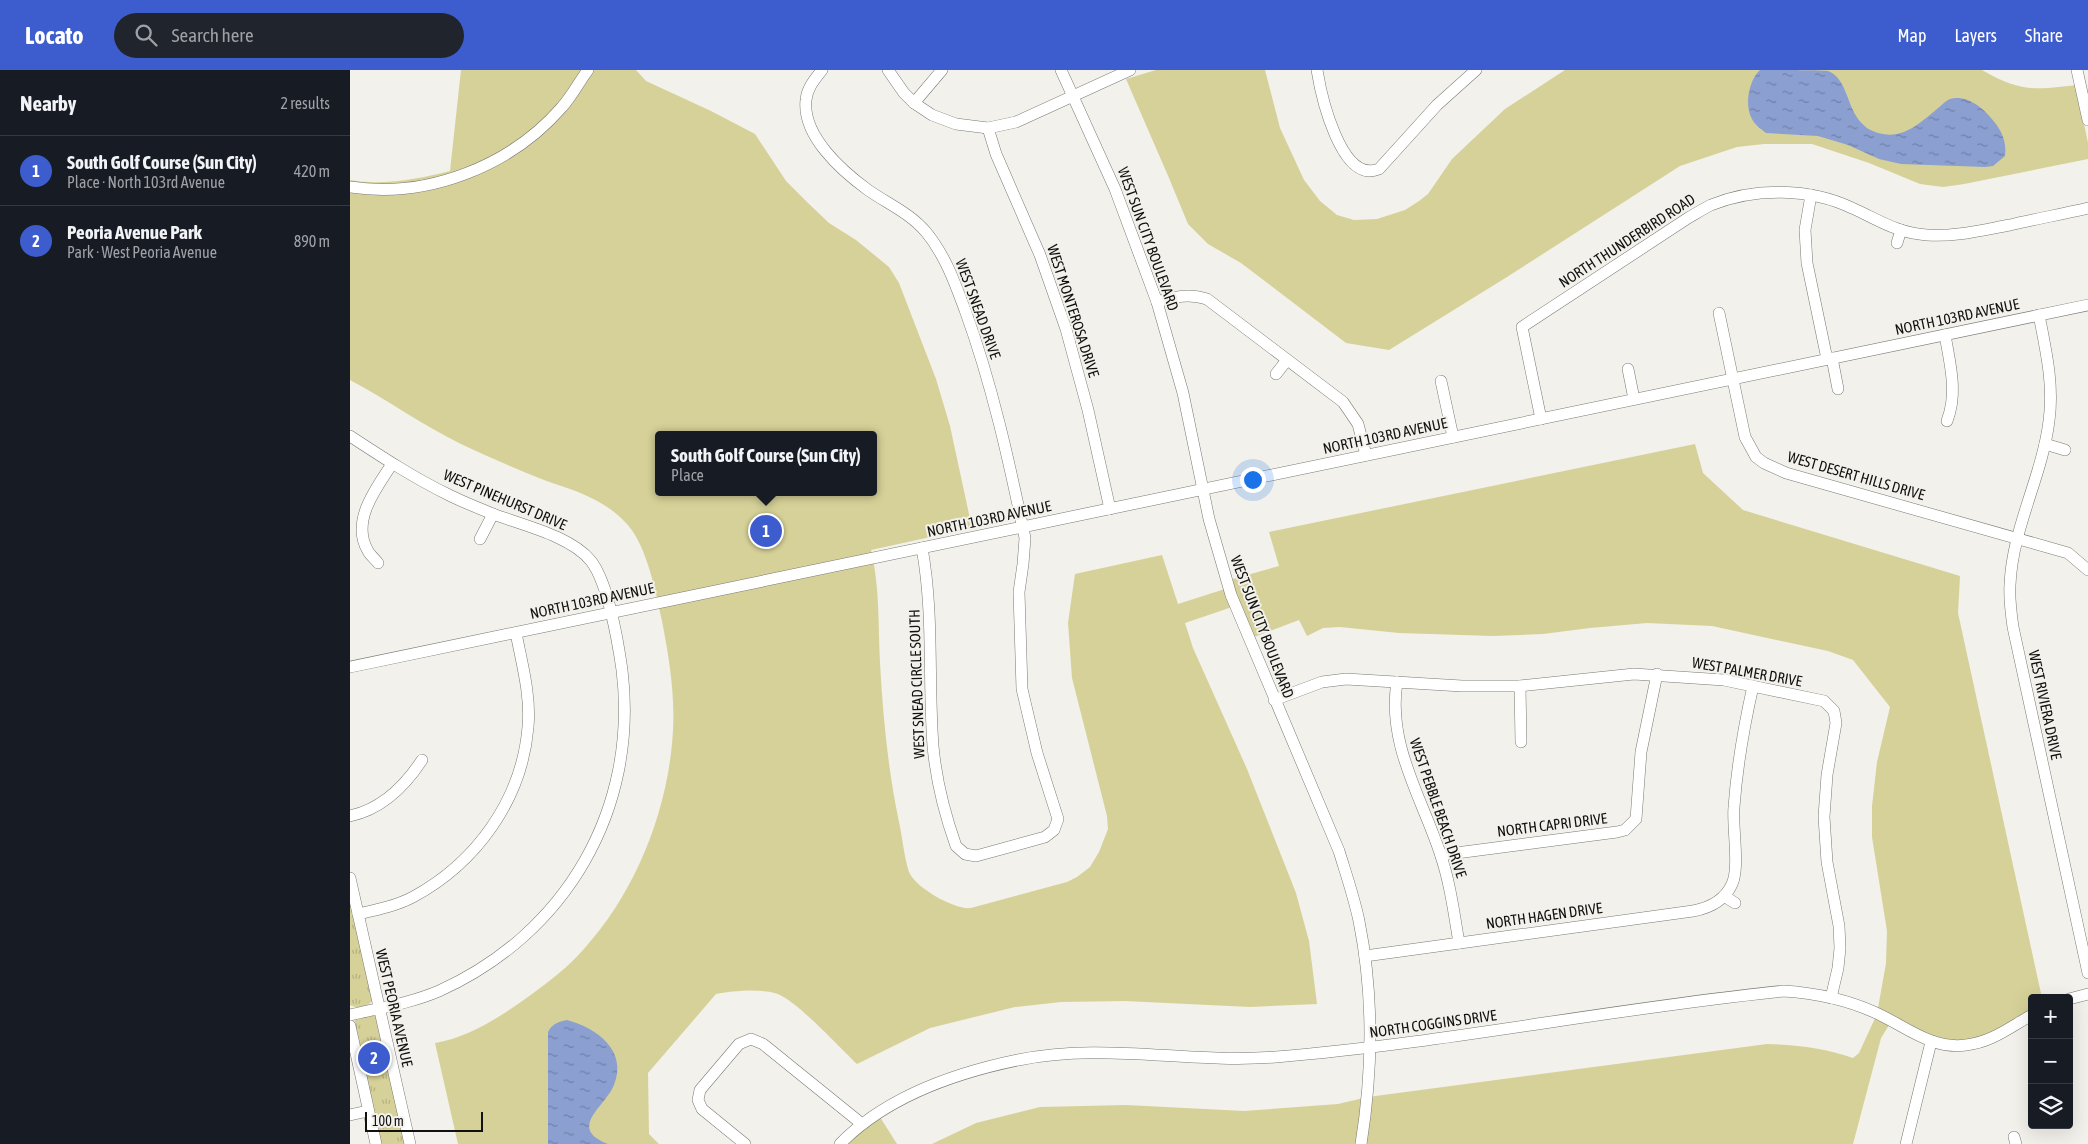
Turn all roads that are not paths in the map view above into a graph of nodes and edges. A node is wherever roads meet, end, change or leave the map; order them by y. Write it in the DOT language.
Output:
graph roads {
  1 [pos="588,70"];
  2 [pos="822,70"];
  3 [pos="888,70"];
  4 [pos="942,70"];
  5 [pos="1061,70"];
  6 [pos="1130,70"];
  7 [pos="1317,70"];
  8 [pos="1476,70"];
  9 [pos="2077,70"];
  10 [pos="1072,95"];
  11 [pos="914,103"];
  12 [pos="2088,120"];
  13 [pos="988,128"];
  14 [pos="350,188"];
  15 [pos="1811,196"];
  16 [pos="2088,208"];
  17 [pos="1901,230"];
  18 [pos="1898,243"];
  19 [pos="1157,302"];
  20 [pos="2088,305"];
  21 [pos="1719,313"];
  22 [pos="2039,315"];
  23 [pos="1945,335"];
  24 [pos="1829,359"];
  25 [pos="1288,360"];
  26 [pos="1628,368"];
  27 [pos="1276,374"];
  28 [pos="1733,379"];
  29 [pos="1441,381"];
  30 [pos="1838,389"];
  31 [pos="1634,399"];
  32 [pos="1541,419"];
  33 [pos="1947,421"];
  34 [pos="350,436"];
  35 [pos="1453,437"];
  36 [pos="2044,444"];
  37 [pos="2065,450"];
  38 [pos="1366,455"];
  39 [pos="392,464"];
  40 [pos="1203,490"];
  41 [pos="1110,509"];
  42 [pos="493,514"];
  43 [pos="1022,527"];
  44 [pos="2018,538"];
  45 [pos="480,539"];
  46 [pos="922,548"];
  47 [pos="378,563"];
  48 [pos="2088,570"];
  49 [pos="610,613"];
  50 [pos="516,633"];
  51 [pos="350,667"];
  52 [pos="1656,674"];
  53 [pos="1397,682"];
  54 [pos="1520,686"];
  55 [pos="1753,686"];
  56 [pos="1274,700"];
  57 [pos="1521,742"];
  58 [pos="422,760"];
  59 [pos="350,816"];
  60 [pos="1011,847"];
  61 [pos="1441,855"];
  62 [pos="350,878"];
  63 [pos="1724,896"];
  64 [pos="1735,903"];
  65 [pos="358,914"];
  66 [pos="1459,943"];
  67 [pos="1365,956"];
  68 [pos="2088,973"];
  69 [pos="2088,994"];
  70 [pos="1831,998"];
  71 [pos="2073,998"];
  72 [pos="379,1008"];
  73 [pos="350,1015"];
  74 [pos="2028,1017"];
  75 [pos="350,1026"];
  76 [pos="1931,1042"];
  77 [pos="1371,1048"];
  78 [pos="368,1111"];
  79 [pos="350,1115"];
  80 [pos="862,1124"];
  81 [pos="376,1144"];
  82 [pos="410,1144"];
  83 [pos="745,1144"];
  84 [pos="840,1144"];
  85 [pos="1361,1144"];
  86 [pos="1906,1144"];
  1 -- 14 [label="street"];
  2 -- 43 [label="street, WEST SNEAD DRIVE"];
  3 -- 11 [label="street"];
  4 -- 11 [label="street"];
  5 -- 10 [label="street, WEST SUN CITY BOULEVARD"];
  6 -- 10 [label="street"];
  7 -- 8 [label="street"];
  9 -- 12 [label="street"];
  10 -- 13 [label="street"];
  10 -- 19 [label="street, WEST SUN CITY BOULEVARD"];
  11 -- 13 [label="street"];
  13 -- 41 [label="street, WEST MONTEROSA DRIVE"];
  15 -- 17 [label="street, NORTH THUNDERBIRD ROAD"];
  15 -- 24 [label="street"];
  15 -- 32 [label="street, NORTH THUNDERBIRD ROAD"];
  16 -- 17 [label="street, NORTH THUNDERBIRD ROAD"];
  17 -- 18 [label="street"];
  19 -- 25 [label="street"];
  19 -- 40 [label="street, WEST SUN CITY BOULEVARD"];
  20 -- 22 [label="street, NORTH 103RD AVENUE"];
  21 -- 28 [label="street, WEST DESERT HILLS DRIVE"];
  22 -- 23 [label="street, NORTH 103RD AVENUE"];
  22 -- 36 [label="street, WEST RIVIERA DRIVE"];
  23 -- 24 [label="street, NORTH 103RD AVENUE"];
  23 -- 33 [label="street"];
  24 -- 28 [label="street, NORTH 103RD AVENUE"];
  24 -- 30 [label="street"];
  25 -- 27 [label="street"];
  25 -- 38 [label="street"];
  26 -- 31 [label="street"];
  28 -- 31 [label="street, NORTH 103RD AVENUE"];
  28 -- 44 [label="street, WEST DESERT HILLS DRIVE"];
  29 -- 35 [label="street"];
  31 -- 32 [label="street, NORTH 103RD AVENUE"];
  32 -- 35 [label="street, NORTH 103RD AVENUE"];
  34 -- 39 [label="street, WEST PINEHURST DRIVE"];
  35 -- 38 [label="street, NORTH 103RD AVENUE"];
  36 -- 37 [label="street"];
  36 -- 44 [label="street, WEST RIVIERA DRIVE"];
  38 -- 40 [label="street, NORTH 103RD AVENUE"];
  39 -- 42 [label="street, WEST PINEHURST DRIVE"];
  39 -- 47 [label="street"];
  40 -- 41 [label="street, NORTH 103RD AVENUE"];
  40 -- 56 [label="street, WEST SUN CITY BOULEVARD"];
  41 -- 43 [label="street, NORTH 103RD AVENUE"];
  42 -- 45 [label="street"];
  42 -- 49 [label="street, WEST PINEHURST DRIVE"];
  43 -- 46 [label="street, NORTH 103RD AVENUE"];
  43 -- 60 [label="street, WEST SNEAD DRIVE"];
  44 -- 48 [label="street, WEST DESERT HILLS DRIVE"];
  44 -- 68 [label="street, WEST RIVIERA DRIVE"];
  46 -- 49 [label="street, NORTH 103RD AVENUE"];
  46 -- 60 [label="street, WEST SNEAD CIRCLE SOUTH"];
  49 -- 50 [label="street, NORTH 103RD AVENUE"];
  49 -- 72 [label="street, WEST PINEHURST DRIVE"];
  50 -- 51 [label="street, NORTH 103RD AVENUE"];
  50 -- 65 [label="street"];
  52 -- 54 [label="street, WEST PALMER DRIVE"];
  52 -- 55 [label="street, WEST PALMER DRIVE"];
  52 -- 61 [label="street, NORTH CAPRI DRIVE"];
  53 -- 54 [label="street, WEST PALMER DRIVE"];
  53 -- 56 [label="street, WEST PALMER DRIVE"];
  53 -- 61 [label="street, WEST PEBBLE BEACH DRIVE"];
  54 -- 57 [label="street"];
  55 -- 63 [label="street"];
  55 -- 70 [label="street, WEST PALMER DRIVE"];
  56 -- 67 [label="street, WEST SUN CITY BOULEVARD"];
  58 -- 59 [label="street"];
  61 -- 66 [label="street, WEST PEBBLE BEACH DRIVE"];
  62 -- 65 [label="street, WEST PEORIA AVENUE"];
  63 -- 64 [label="street"];
  63 -- 66 [label="street, NORTH HAGEN DRIVE"];
  65 -- 72 [label="street, WEST PEORIA AVENUE"];
  66 -- 67 [label="street, NORTH HAGEN DRIVE"];
  67 -- 77 [label="street, WEST SUN CITY BOULEVARD"];
  69 -- 71 [label="street"];
  70 -- 76 [label="street, NORTH COGGINS DRIVE"];
  70 -- 77 [label="street, NORTH COGGINS DRIVE"];
  72 -- 73 [label="street, WEST PINEHURST DRIVE"];
  72 -- 82 [label="street, WEST PEORIA AVENUE"];
  74 -- 76 [label="street, NORTH COGGINS DRIVE"];
  75 -- 78 [label="street"];
  76 -- 86 [label="street"];
  77 -- 80 [label="street, NORTH COGGINS DRIVE"];
  77 -- 85 [label="street, WEST SUN CITY BOULEVARD"];
  78 -- 79 [label="street"];
  78 -- 81 [label="street"];
  80 -- 83 [label="street"];
  80 -- 84 [label="street, NORTH COGGINS DRIVE"];
}
